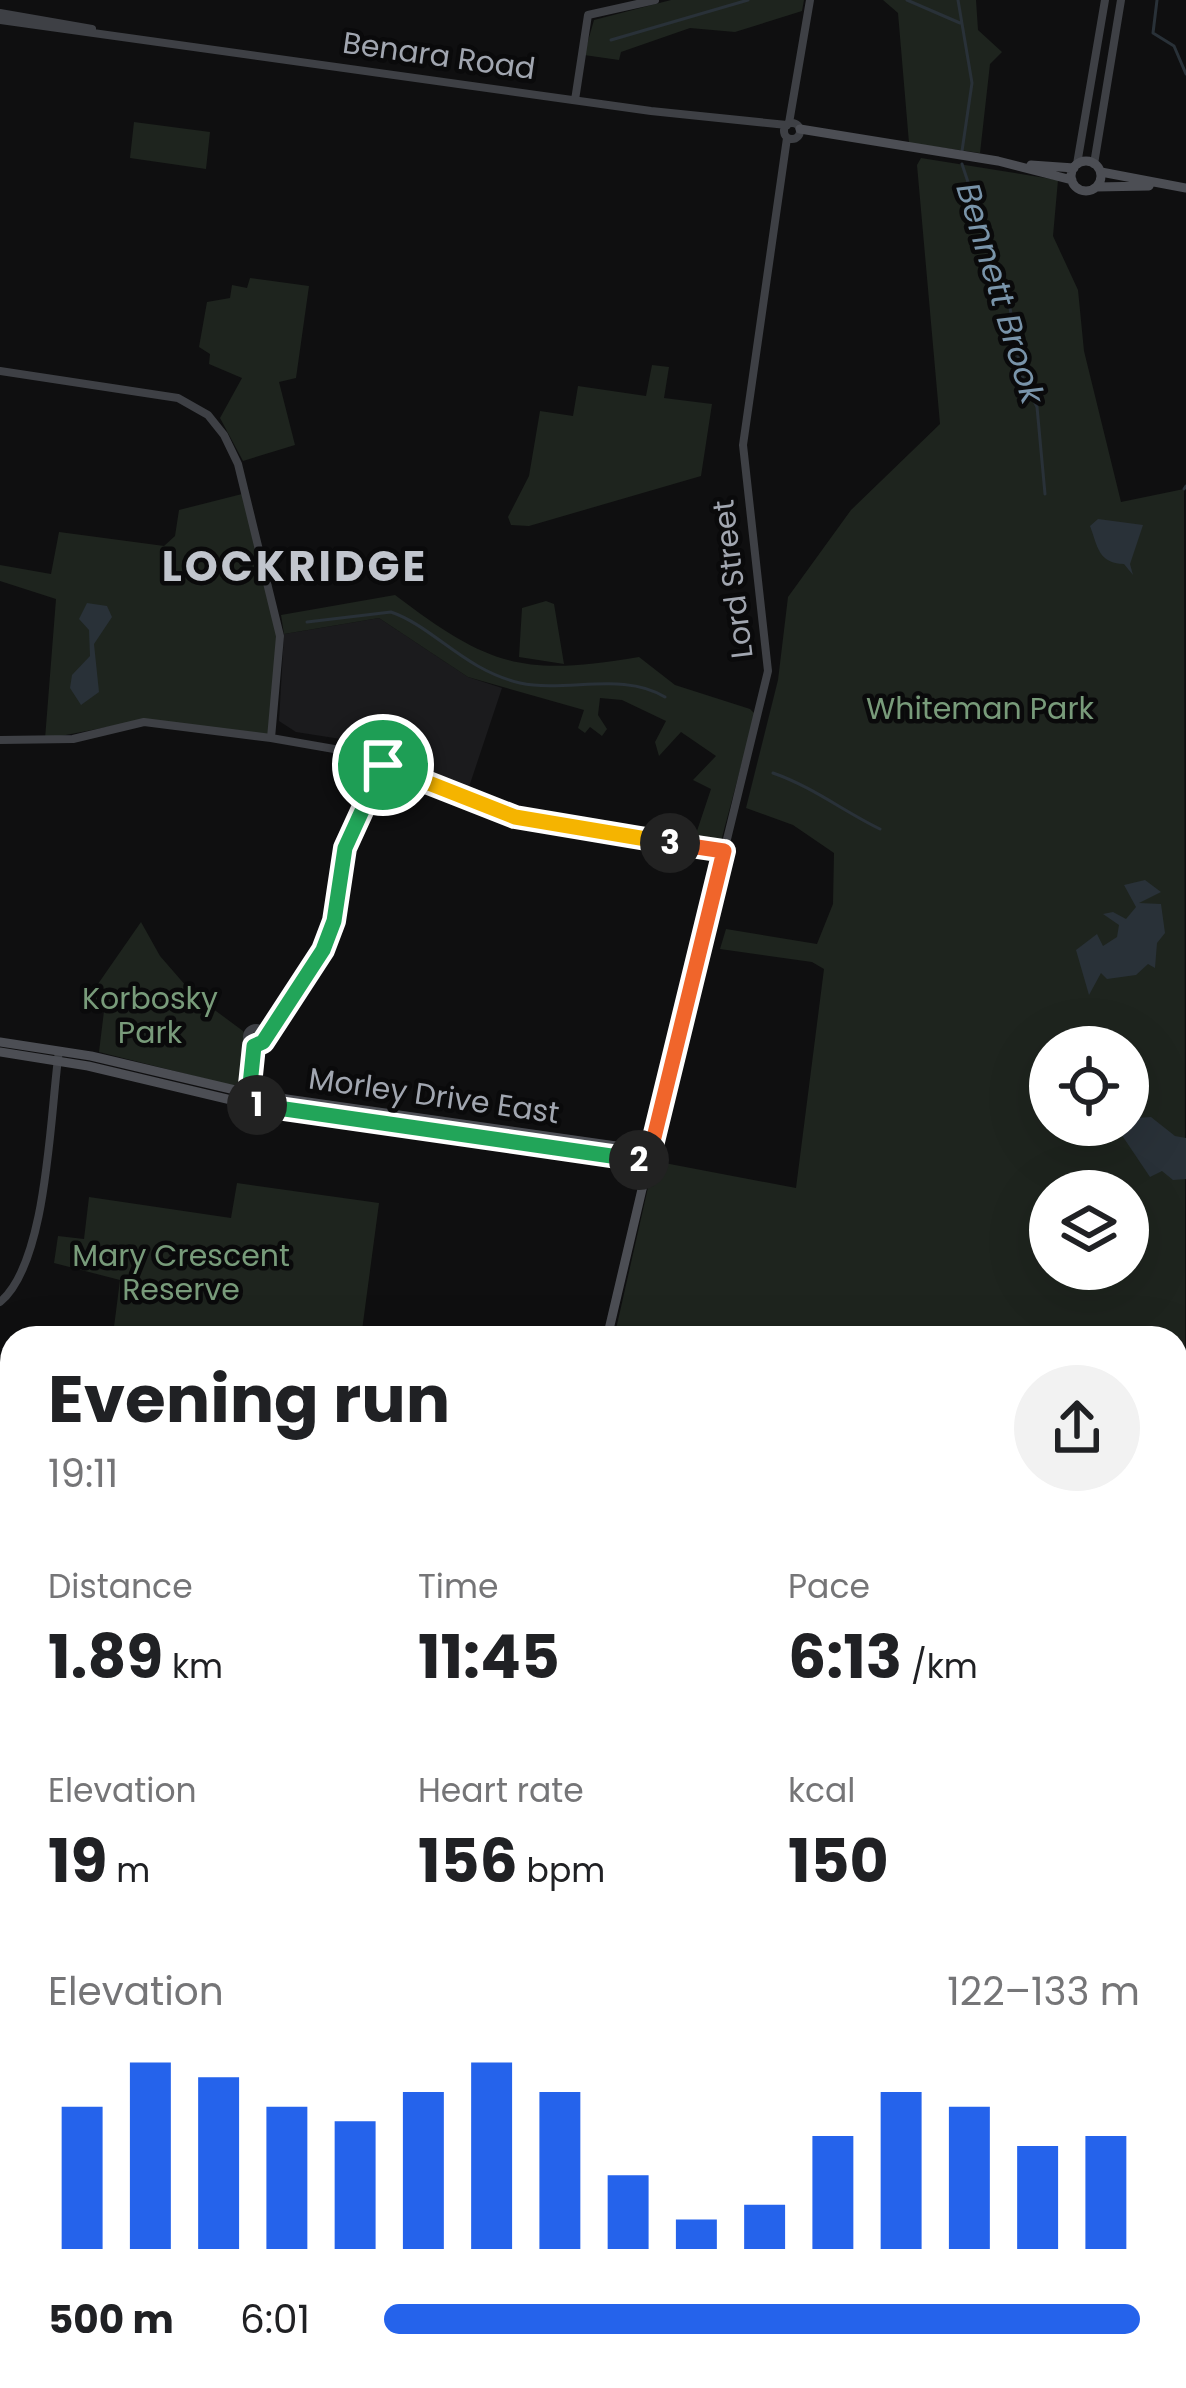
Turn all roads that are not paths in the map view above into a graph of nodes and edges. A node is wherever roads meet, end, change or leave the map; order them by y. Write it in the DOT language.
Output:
graph roads {
  1 [pos="655,0"];
  2 [pos="810,0"];
  3 [pos="1105,0"];
  4 [pos="1121,0"];
  5 [pos="0,16"];
  6 [pos="574,100"];
  7 [pos="793,131"];
  8 [pos="1008,164"];
  9 [pos="1076,166"];
  10 [pos="1097,168"];
  11 [pos="1072,181"];
  12 [pos="1166,186"];
  13 [pos="1096,187"];
  14 [pos="1186,188"];
  15 [pos="0,371"];
  16 [pos="271,738"];
  17 [pos="0,740"];
  18 [pos="383,765"];
  19 [pos="724,851"];
  20 [pos="0,1042"];
  21 [pos="0,1052"];
  22 [pos="58,1056"];
  23 [pos="249,1097"];
  24 [pos="650,1157"];
  25 [pos="0,1302"];
  26 [pos="610,1326"];
  1 -- 6 [label="street"];
  2 -- 7 [label="street, Lord Street"];
  3 -- 9 [label="street"];
  4 -- 10 [label="street"];
  5 -- 6 [label="street, Benara Road"];
  6 -- 7 [label="street, Benara Road"];
  7 -- 8 [label="main road, Benara Road"];
  7 -- 19 [label="street, Lord Street"];
  8 -- 9 [label="main road, Benara Road"];
  8 -- 11 [label="main road, Benara Road"];
  9 -- 10 [label="main road, Benara Road"];
  9 -- 11 [label="main road"];
  10 -- 12 [label="main road"];
  10 -- 13 [label="main road"];
  11 -- 13 [label="main road, Benara Road"];
  12 -- 13 [label="main road"];
  12 -- 14 [label="main road"];
  15 -- 16 [label="street"];
  16 -- 17 [label="street"];
  16 -- 18 [label="street"];
  18 -- 19 [label="street"];
  18 -- 23 [label="street"];
  19 -- 24 [label="street, Lord Street"];
  20 -- 22 [label="main road, Morley Drive East"];
  21 -- 22 [label="main road, Morley Drive East"];
  22 -- 23 [label="main road, Morley Drive East"];
  22 -- 25 [label="street"];
  23 -- 24 [label="main road, Morley Drive East"];
  24 -- 26 [label="main road, Lord Street"];
}
